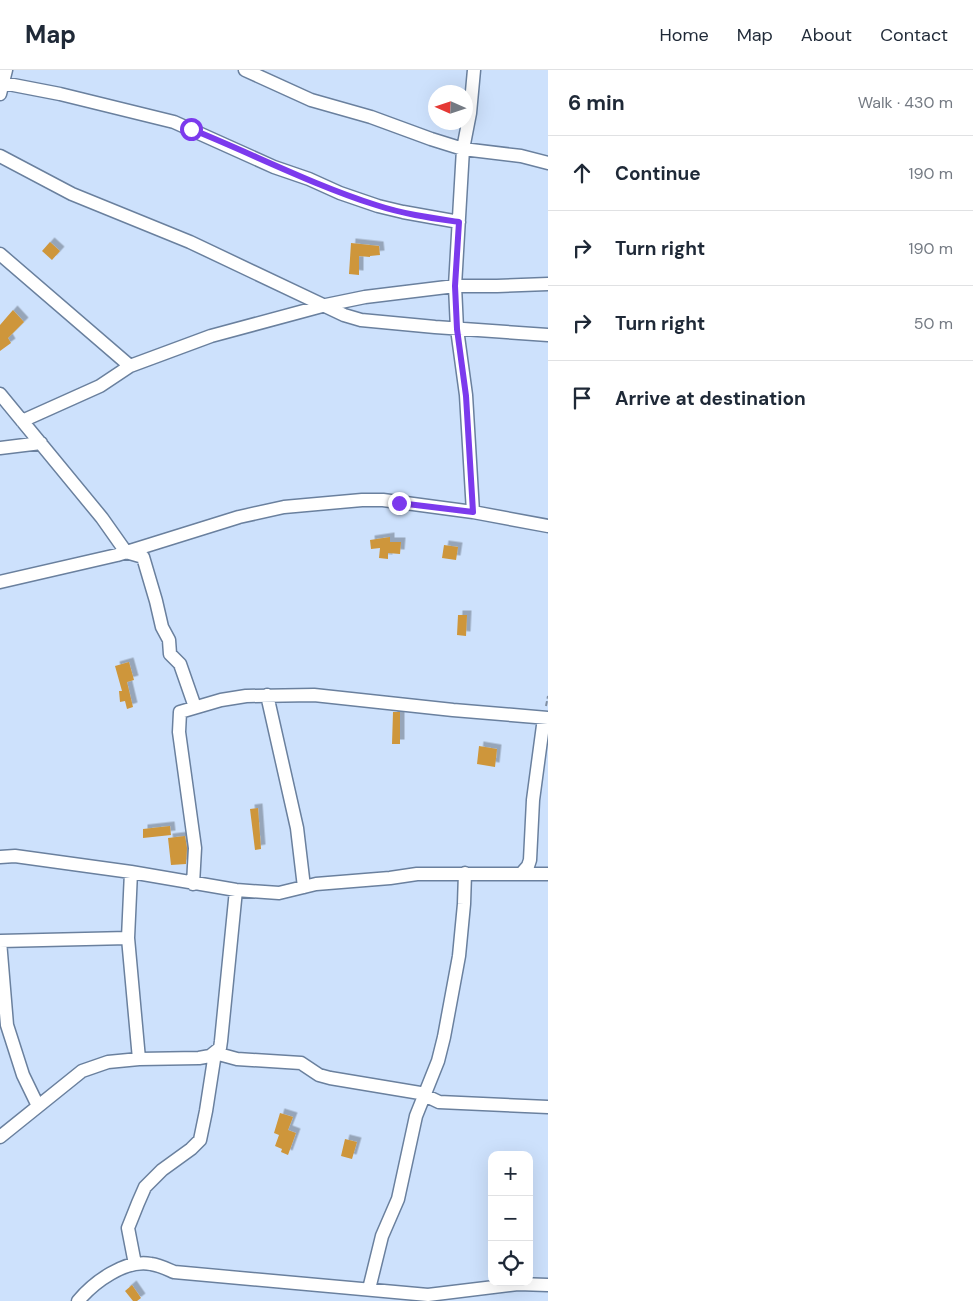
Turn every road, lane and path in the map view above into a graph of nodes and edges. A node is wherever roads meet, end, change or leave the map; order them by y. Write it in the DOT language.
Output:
graph roads {
  1 [pos="245,70"];
  2 [pos="474,70"];
  3 [pos="3,82"];
  4 [pos="463,149"];
  5 [pos="0,156"];
  6 [pos="548,163"];
  7 [pos="459,222"];
  8 [pos="0,254"];
  9 [pos="548,284"];
  10 [pos="455,286"];
  11 [pos="326,305"];
  12 [pos="457,329"];
  13 [pos="548,335"];
  14 [pos="130,366"];
  15 [pos="0,394"];
  16 [pos="22,421"];
  17 [pos="41,443"];
  18 [pos="0,448"];
  19 [pos="473,512"];
  20 [pos="548,526"];
  21 [pos="126,552"];
  22 [pos="0,582"];
  23 [pos="267,694"];
  24 [pos="195,707"];
  25 [pos="546,718"];
  26 [pos="0,857"];
  27 [pos="130,872"];
  28 [pos="465,873"];
  29 [pos="521,874"];
  30 [pos="548,874"];
  31 [pos="193,884"];
  32 [pos="304,887"];
  33 [pos="236,890"];
  34 [pos="128,938"];
  35 [pos="0,941"];
  36 [pos="214,1054"];
  37 [pos="138,1059"];
  38 [pos="423,1096"];
  39 [pos="38,1106"];
  40 [pos="548,1107"];
  41 [pos="0,1135"];
  42 [pos="134,1264"];
  43 [pos="548,1285"];
  44 [pos="369,1289"];
  45 [pos="78,1301"];
  1 -- 4 [label="street"];
  2 -- 4 [label="street"];
  3 -- 7 [label="street"];
  4 -- 6 [label="street"];
  4 -- 7 [label="street"];
  5 -- 11 [label="street"];
  7 -- 10 [label="street"];
  8 -- 14 [label="street"];
  9 -- 10 [label="street"];
  10 -- 11 [label="street"];
  10 -- 12 [label="street"];
  11 -- 12 [label="street"];
  11 -- 14 [label="street"];
  12 -- 13 [label="street"];
  12 -- 19 [label="street"];
  14 -- 16 [label="street"];
  15 -- 16 [label="street"];
  16 -- 17 [label="street"];
  17 -- 18 [label="street"];
  17 -- 21 [label="street"];
  19 -- 20 [label="street"];
  19 -- 21 [label="street"];
  21 -- 22 [label="street"];
  21 -- 24 [label="street"];
  23 -- 24 [label="street"];
  23 -- 25 [label="street"];
  23 -- 32 [label="street"];
  24 -- 31 [label="street"];
  25 -- 29 [label="street"];
  26 -- 27 [label="street"];
  27 -- 31 [label="street"];
  27 -- 34 [label="street"];
  28 -- 29 [label="street"];
  28 -- 32 [label="street"];
  28 -- 38 [label="street"];
  29 -- 30 [label="street"];
  31 -- 33 [label="street"];
  32 -- 33 [label="street"];
  33 -- 36 [label="street"];
  34 -- 35 [label="street"];
  34 -- 37 [label="street"];
  35 -- 39 [label="street"];
  36 -- 37 [label="street"];
  36 -- 38 [label="street"];
  36 -- 42 [label="street"];
  37 -- 39 [label="street"];
  38 -- 40 [label="street"];
  38 -- 44 [label="street"];
  39 -- 41 [label="street"];
  42 -- 44 [label="street"];
  42 -- 45 [label="street"];
  43 -- 44 [label="street"];
}
